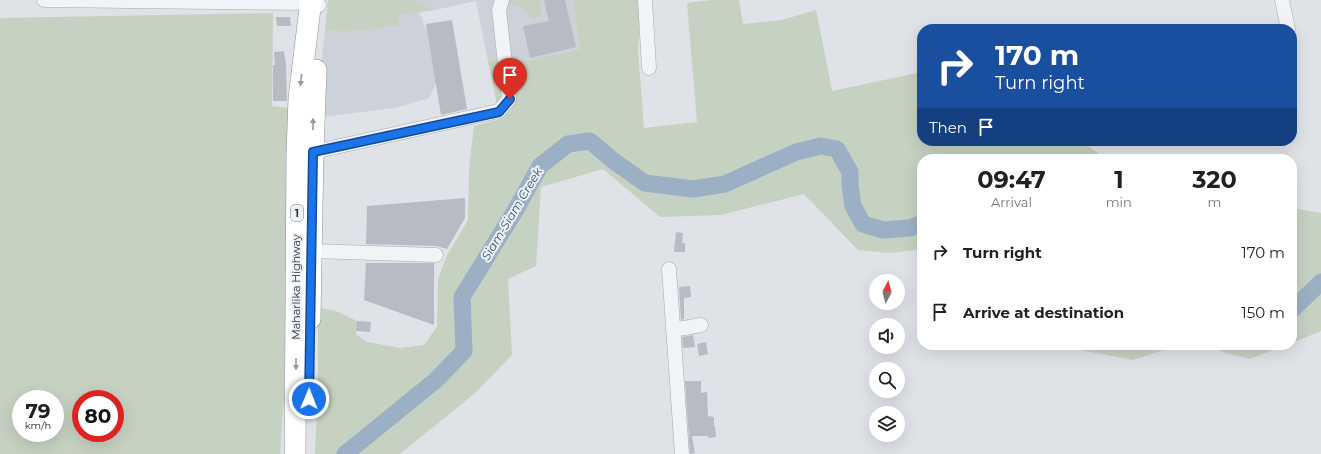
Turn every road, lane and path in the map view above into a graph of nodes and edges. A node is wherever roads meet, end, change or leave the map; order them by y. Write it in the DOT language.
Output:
graph roads {
  1 [pos="44,0"];
  2 [pos="502,0"];
  3 [pos="645,0"];
  4 [pos="1282,0"];
  5 [pos="315,2"];
  6 [pos="1287,24"];
  7 [pos="649,68"];
  8 [pos="313,152"];
  9 [pos="312,251"];
  10 [pos="436,255"];
  11 [pos="669,269"];
  12 [pos="701,325"];
  13 [pos="673,330"];
  14 [pos="302,428"];
  15 [pos="295,454"];
  16 [pos="309,454"];
  17 [pos="682,454"];
  1 -- 5 [label="street"];
  2 -- 8 [label="street"];
  3 -- 7 [label="street"];
  4 -- 6 [label="street"];
  8 -- 5 [label="highway, Maharlika Highway / 1, one-way"];
  5 -- 14 [label="highway, Maharlika Highway / 1, one-way"];
  8 -- 9 [label="highway, Maharlika Highway / 1"];
  9 -- 10 [label="street"];
  9 -- 14 [label="highway, Maharlika Highway / 1"];
  11 -- 13 [label="street"];
  12 -- 13 [label="street"];
  13 -- 17 [label="street"];
  14 -- 15 [label="highway, Maharlika Highway / 1"];
  14 -- 16 [label="highway, Maharlika Highway / 1"];
}
